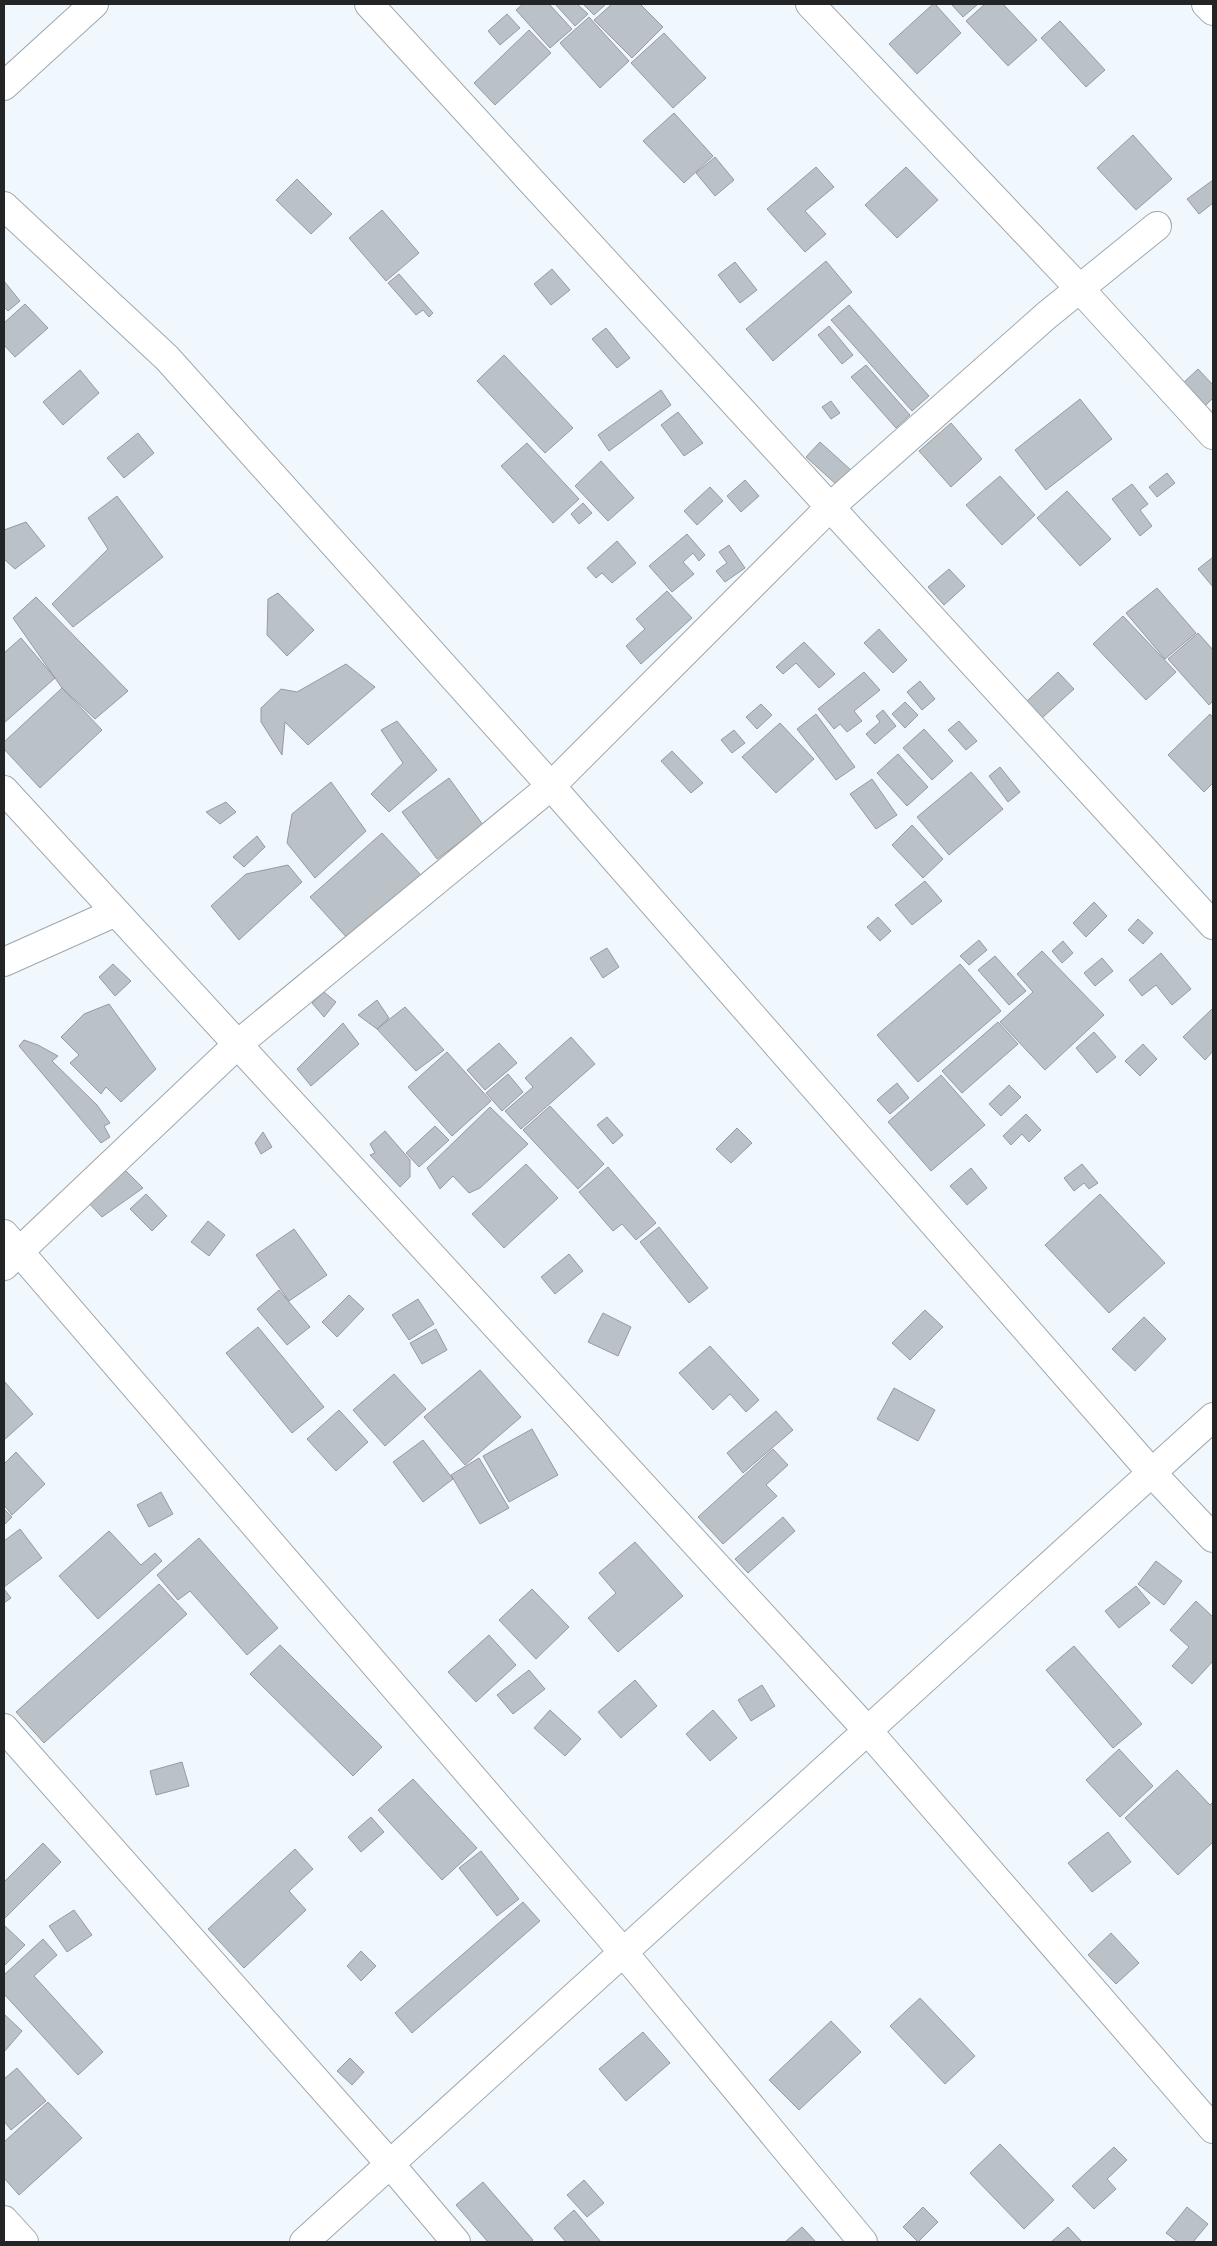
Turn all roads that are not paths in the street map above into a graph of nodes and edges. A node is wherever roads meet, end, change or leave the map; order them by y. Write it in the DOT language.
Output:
graph roads {
  1 [pos="94,4"];
  2 [pos="369,4"];
  3 [pos="810,4"];
  4 [pos="1206,4"];
  5 [pos="1213,11"];
  6 [pos="4,86"];
  7 [pos="4,206"];
  8 [pos="1157,226"];
  9 [pos="1079,288"];
  10 [pos="1213,434"];
  11 [pos="829,508"];
  12 [pos="551,786"];
  13 [pos="4,790"];
  14 [pos="116,912"];
  15 [pos="1213,925"];
  16 [pos="4,962"];
  17 [pos="238,1044"];
  18 [pos="9,1251"];
  19 [pos="1213,1417"];
  20 [pos="1152,1473"];
  21 [pos="1213,1538"];
  22 [pos="4,1728"];
  23 [pos="868,1731"];
  24 [pos="623,1952"];
  25 [pos="1213,2129"];
  26 [pos="390,2164"];
  27 [pos="4,2220"];
  28 [pos="24,2242"];
  29 [pos="304,2242"];
  30 [pos="456,2242"];
  31 [pos="863,2242"];
  1 -- 6 [label="street"];
  2 -- 11 [label="street"];
  3 -- 9 [label="street"];
  4 -- 5 [label="street"];
  7 -- 12 [label="street"];
  8 -- 9 [label="street"];
  9 -- 10 [label="street"];
  9 -- 11 [label="street"];
  11 -- 12 [label="street"];
  11 -- 15 [label="street"];
  12 -- 17 [label="street"];
  12 -- 20 [label="street"];
  13 -- 14 [label="street"];
  14 -- 16 [label="street"];
  14 -- 17 [label="street"];
  17 -- 18 [label="street"];
  17 -- 23 [label="street"];
  18 -- 24 [label="street"];
  19 -- 20 [label="street"];
  20 -- 21 [label="street"];
  20 -- 23 [label="street"];
  22 -- 26 [label="street"];
  23 -- 24 [label="street"];
  23 -- 25 [label="street"];
  24 -- 26 [label="street"];
  24 -- 31 [label="street"];
  26 -- 29 [label="street"];
  26 -- 30 [label="street"];
  27 -- 28 [label="street"];
}
